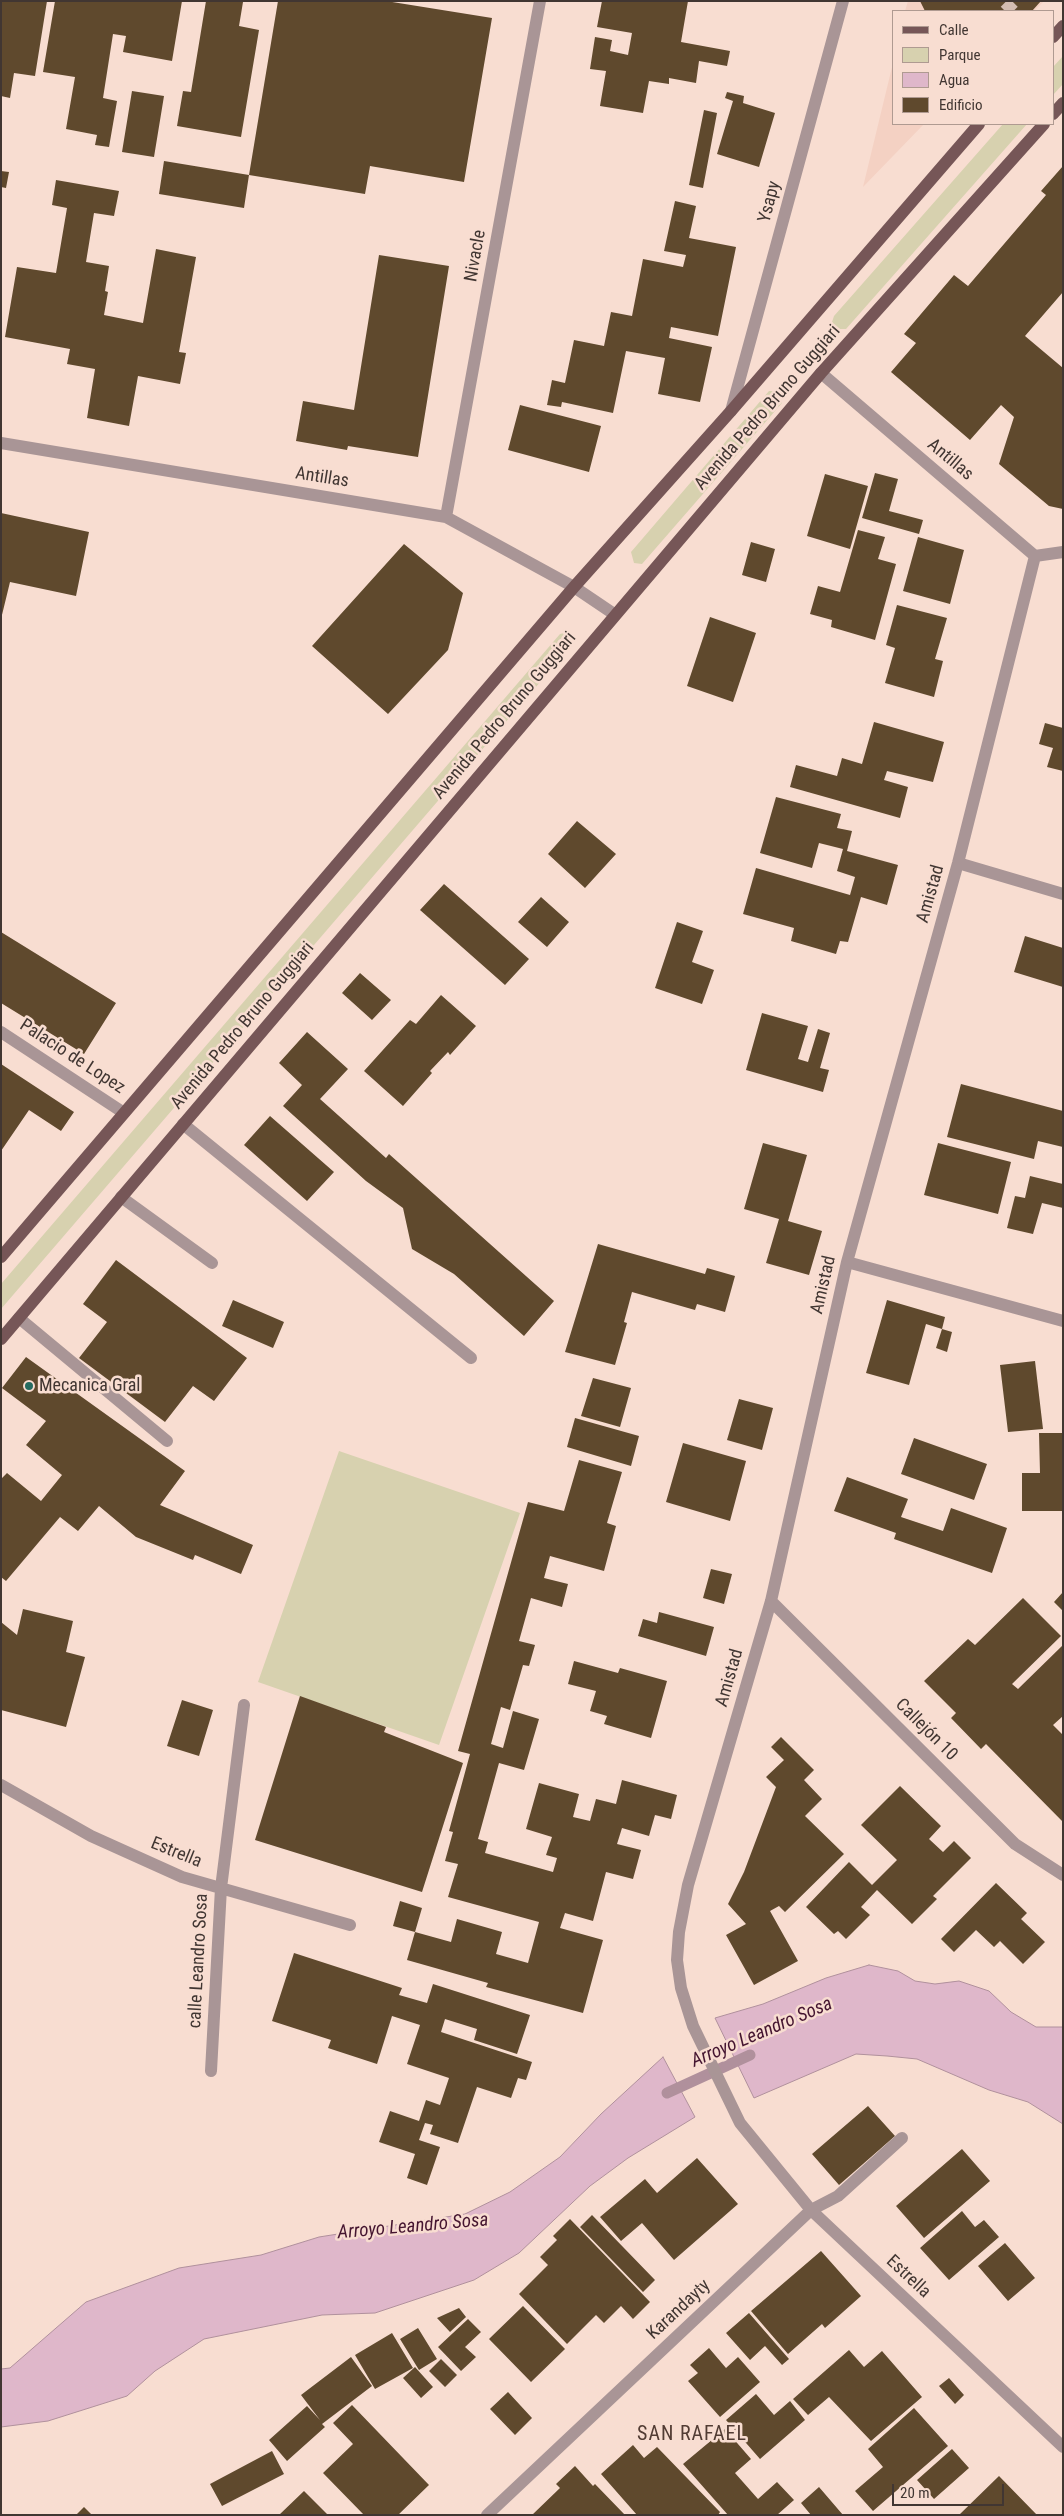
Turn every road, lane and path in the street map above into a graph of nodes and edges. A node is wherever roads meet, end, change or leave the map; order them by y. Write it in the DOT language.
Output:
graph roads {
  1 [pos="540,1"];
  2 [pos="843,1"];
  3 [pos="1063,26"];
  4 [pos="1054,37"];
  5 [pos="1063,103"];
  6 [pos="1054,113"];
  7 [pos="978,125"];
  8 [pos="1043,125"];
  9 [pos="821,373"];
  10 [pos="731,411"];
  11 [pos="1,443"];
  12 [pos="446,517"];
  13 [pos="1063,552"];
  14 [pos="1035,556"];
  15 [pos="574,587"];
  16 [pos="614,614"];
  17 [pos="958,863"];
  18 [pos="1063,894"];
  19 [pos="1,1032"];
  20 [pos="124,1112"];
  21 [pos="183,1124"];
  22 [pos="121,1197"];
  23 [pos="1,1257"];
  24 [pos="847,1262"];
  25 [pos="212,1263"];
  26 [pos="19,1318"];
  27 [pos="1063,1321"];
  28 [pos="1,1339"];
  29 [pos="471,1358"];
  30 [pos="167,1441"];
  31 [pos="771,1601"];
  32 [pos="244,1705"];
  33 [pos="1,1785"];
  34 [pos="1063,1875"];
  35 [pos="220,1888"];
  36 [pos="350,1925"];
  37 [pos="210,2071"];
  38 [pos="740,2123"];
  39 [pos="902,2138"];
  40 [pos="812,2210"];
  41 [pos="1063,2447"];
  42 [pos="487,2515"];
  1 -- 12 [label="street, Nivacle"];
  2 -- 10 [label="street, Ysapy"];
  3 -- 4 [label="main road"];
  5 -- 6 [label="main road"];
  7 -- 10 [label="main road, Avenida Pedro Bruno Guggiari"];
  8 -- 9 [label="main road, Avenida Pedro Bruno Guggiari"];
  9 -- 14 [label="street, Antillas"];
  9 -- 16 [label="main road, Avenida Pedro Bruno Guggiari"];
  10 -- 15 [label="main road, Avenida Pedro Bruno Guggiari"];
  11 -- 12 [label="street, Antillas"];
  12 -- 15 [label="street, Antillas"];
  13 -- 14 [label="street"];
  14 -- 17 [label="street, Amistad"];
  15 -- 16 [label="street, Antillas"];
  15 -- 20 [label="main road, Avenida Pedro Bruno Guggiari"];
  16 -- 21 [label="main road, Avenida Pedro Bruno Guggiari"];
  17 -- 18 [label="street"];
  17 -- 24 [label="street, Amistad"];
  19 -- 20 [label="street, Palacio de Lopez"];
  20 -- 23 [label="main road, Avenida Pedro Bruno Guggiari"];
  21 -- 22 [label="main road, Avenida Pedro Bruno Guggiari"];
  21 -- 29 [label="street"];
  22 -- 25 [label="street"];
  22 -- 26 [label="main road, Avenida Pedro Bruno Guggiari"];
  24 -- 27 [label="street"];
  24 -- 31 [label="street, Amistad"];
  26 -- 28 [label="main road, Avenida Pedro Bruno Guggiari"];
  26 -- 30 [label="street"];
  31 -- 34 [label="street, Callejón 10"];
  31 -- 38 [label="street, Amistad"];
  32 -- 35 [label="street, calle Leandro Sosa"];
  33 -- 35 [label="street, Estrella"];
  35 -- 36 [label="street, Estrella"];
  35 -- 37 [label="street, calle Leandro Sosa"];
  38 -- 40 [label="street, Estrella"];
  39 -- 40 [label="street, Karandayty"];
  40 -- 41 [label="street, Estrella"];
  40 -- 42 [label="street, Karandayty"];
}
